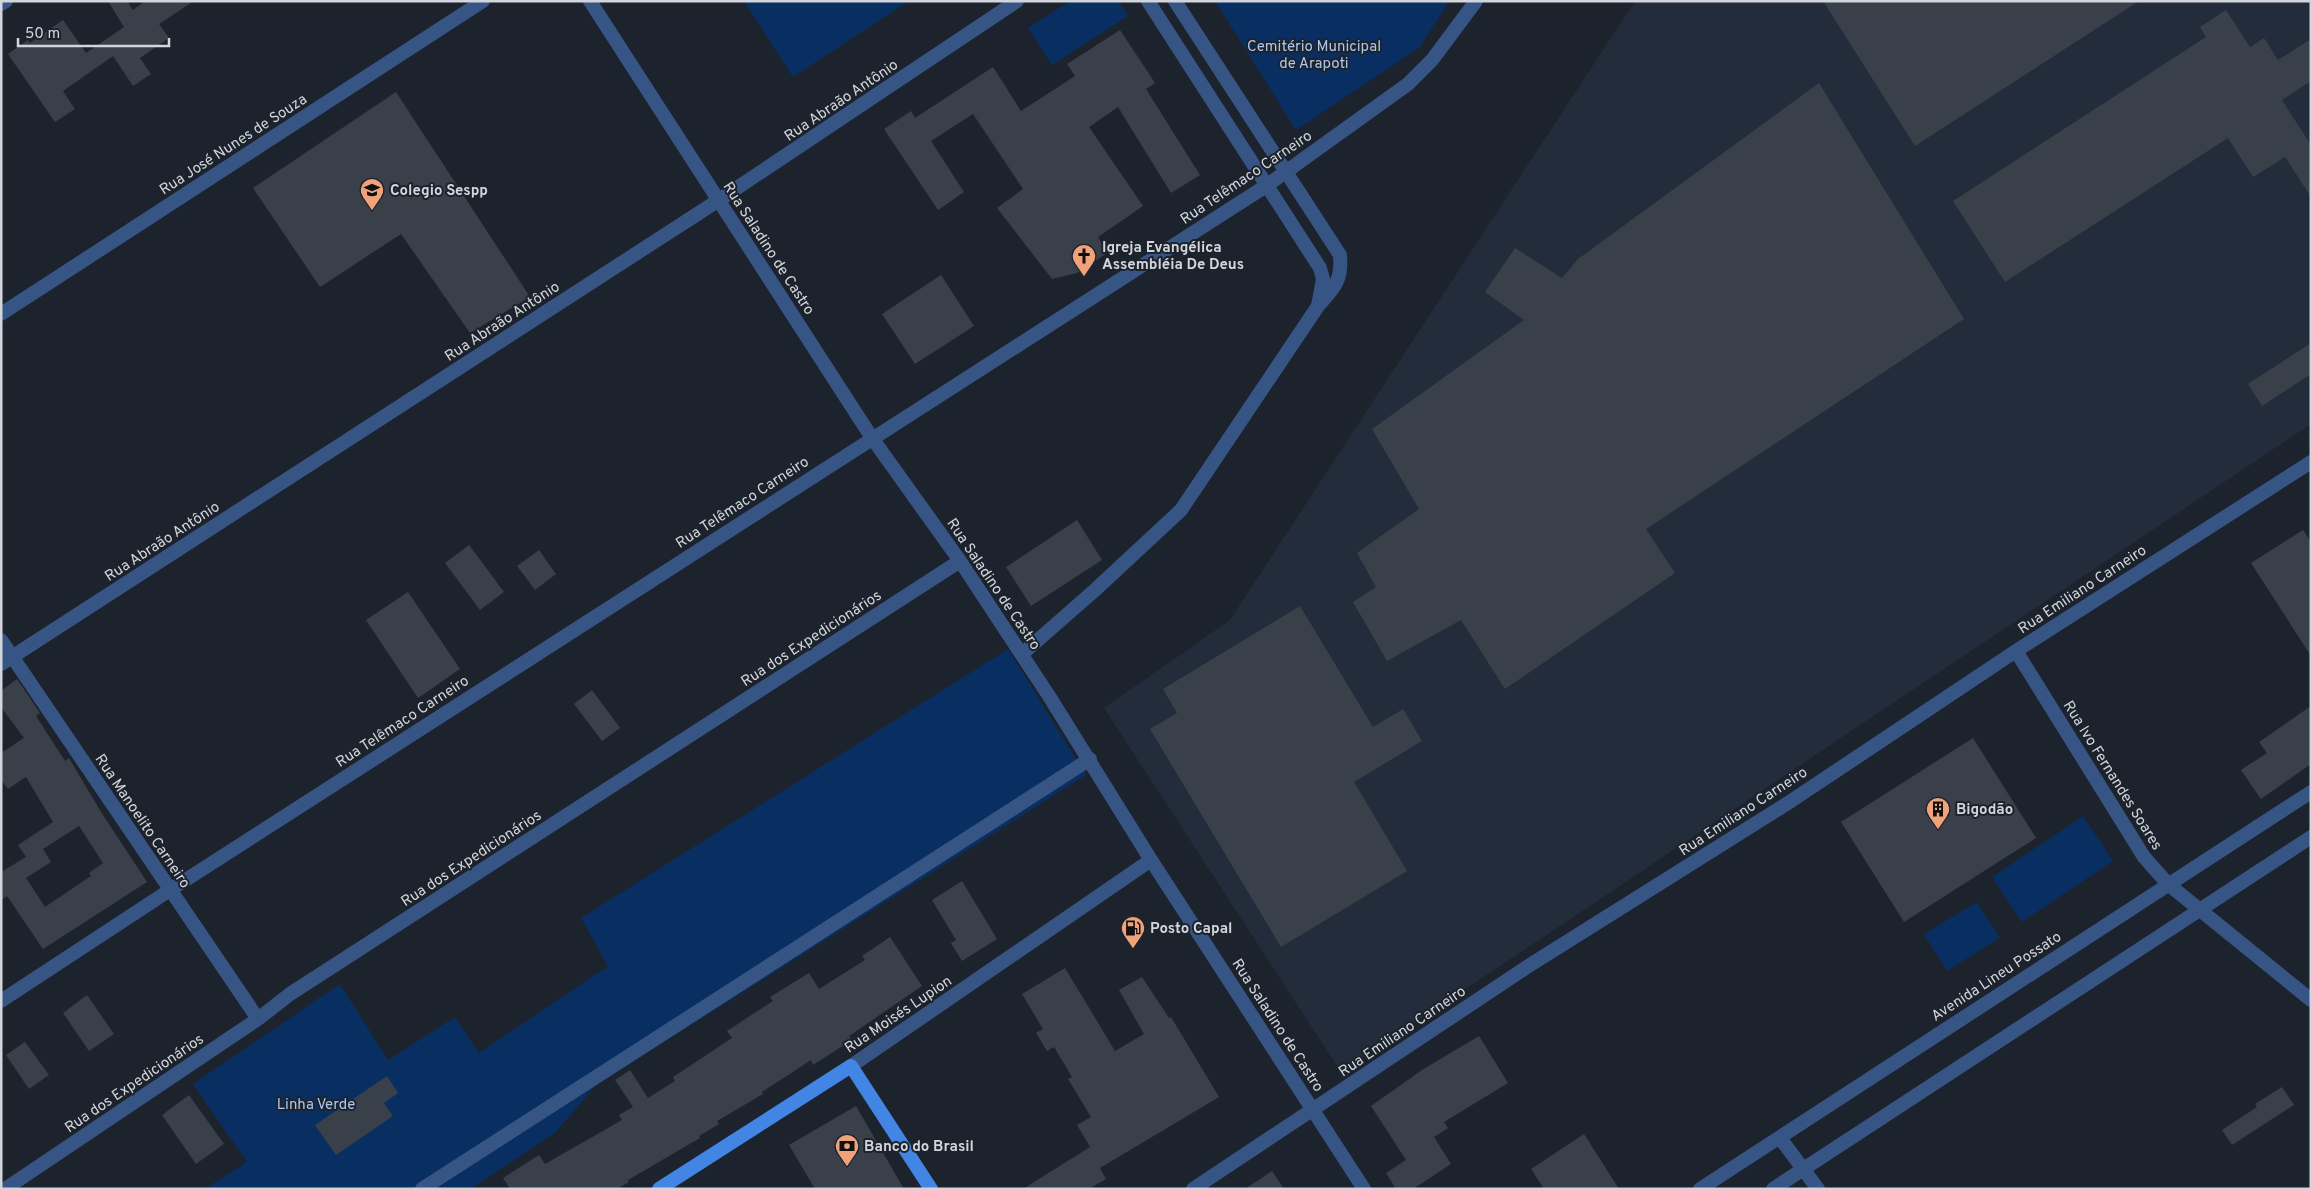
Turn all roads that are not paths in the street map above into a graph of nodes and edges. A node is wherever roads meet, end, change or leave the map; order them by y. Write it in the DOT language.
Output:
graph roads {
  1 [pos="6,1"];
  2 [pos="483,1"];
  3 [pos="590,1"];
  4 [pos="1017,1"];
  5 [pos="1148,1"];
  6 [pos="1175,1"];
  7 [pos="1476,1"];
  8 [pos="1,4"];
  9 [pos="1287,171"];
  10 [pos="1266,186"];
  11 [pos="719,200"];
  12 [pos="1318,306"];
  13 [pos="1,314"];
  14 [pos="872,438"];
  15 [pos="2311,462"];
  16 [pos="960,561"];
  17 [pos="1,640"];
  18 [pos="2016,651"];
  19 [pos="1022,654"];
  20 [pos="7,660"];
  21 [pos="1090,759"];
  22 [pos="2311,792"];
  23 [pos="2311,837"];
  24 [pos="1152,860"];
  25 [pos="2168,884"];
  26 [pos="170,890"];
  27 [pos="2201,910"];
  28 [pos="2311,1000"];
  29 [pos="1,1001"];
  30 [pos="258,1019"];
  31 [pos="851,1066"];
  32 [pos="1314,1109"];
  33 [pos="1780,1138"];
  34 [pos="1805,1169"];
  35 [pos="5,1189"];
  36 [pos="422,1189"];
  37 [pos="659,1189"];
  38 [pos="930,1189"];
  39 [pos="1193,1189"];
  40 [pos="1364,1189"];
  41 [pos="1700,1189"];
  42 [pos="1773,1189"];
  43 [pos="1818,1189"];
  1 -- 8 [label="street"];
  2 -- 13 [label="street, Rua José Nunes de Souza"];
  3 -- 11 [label="street, Rua Saladino de Castro"];
  4 -- 11 [label="street, Rua Abraão Antônio"];
  5 -- 10 [label="street"];
  6 -- 9 [label="street"];
  7 -- 9 [label="street, Rua Telêmaco Carneiro"];
  9 -- 10 [label="street, Rua Telêmaco Carneiro"];
  9 -- 12 [label="street"];
  10 -- 12 [label="street"];
  10 -- 14 [label="street, Rua Telêmaco Carneiro"];
  11 -- 14 [label="street, Rua Saladino de Castro"];
  11 -- 20 [label="street, Rua Abraão Antônio"];
  12 -- 19 [label="street"];
  14 -- 16 [label="street, Rua Saladino de Castro"];
  14 -- 26 [label="street, Rua Telêmaco Carneiro"];
  15 -- 18 [label="street, Rua Emiliano Carneiro"];
  16 -- 19 [label="street, Rua Saladino de Castro"];
  16 -- 30 [label="street, Rua dos Expedicionários"];
  17 -- 20 [label="street, Rua Manoelito Carneiro"];
  18 -- 25 [label="street, Rua Ivo Fernandes Soares"];
  18 -- 32 [label="street, Rua Emiliano Carneiro"];
  19 -- 21 [label="street, Rua Saladino de Castro"];
  20 -- 26 [label="street, Rua Manoelito Carneiro"];
  21 -- 24 [label="street, Rua Saladino de Castro"];
  21 -- 36 [label="street"];
  22 -- 25 [label="street, Avenida Lineu Possato"];
  23 -- 27 [label="street"];
  24 -- 31 [label="street, Rua Moisés Lupion"];
  24 -- 32 [label="street, Rua Saladino de Castro"];
  25 -- 27 [label="street, Rua Ivo Fernandes Soares"];
  25 -- 33 [label="street, Avenida Lineu Possato"];
  26 -- 29 [label="street, Rua Telêmaco Carneiro"];
  26 -- 30 [label="street, Rua Manoelito Carneiro"];
  27 -- 28 [label="street, Rua Ivo Fernandes Soares"];
  27 -- 34 [label="street"];
  30 -- 35 [label="street, Rua dos Expedicionários"];
  31 -- 37 [label="main road, Rua Moisés Lupion"];
  31 -- 38 [label="main road"];
  32 -- 39 [label="street, Rua Emiliano Carneiro"];
  32 -- 40 [label="street, Rua Saladino de Castro"];
  33 -- 34 [label="street"];
  33 -- 41 [label="street, Avenida Lineu Possato"];
  34 -- 42 [label="street"];
  34 -- 43 [label="street"];
}
